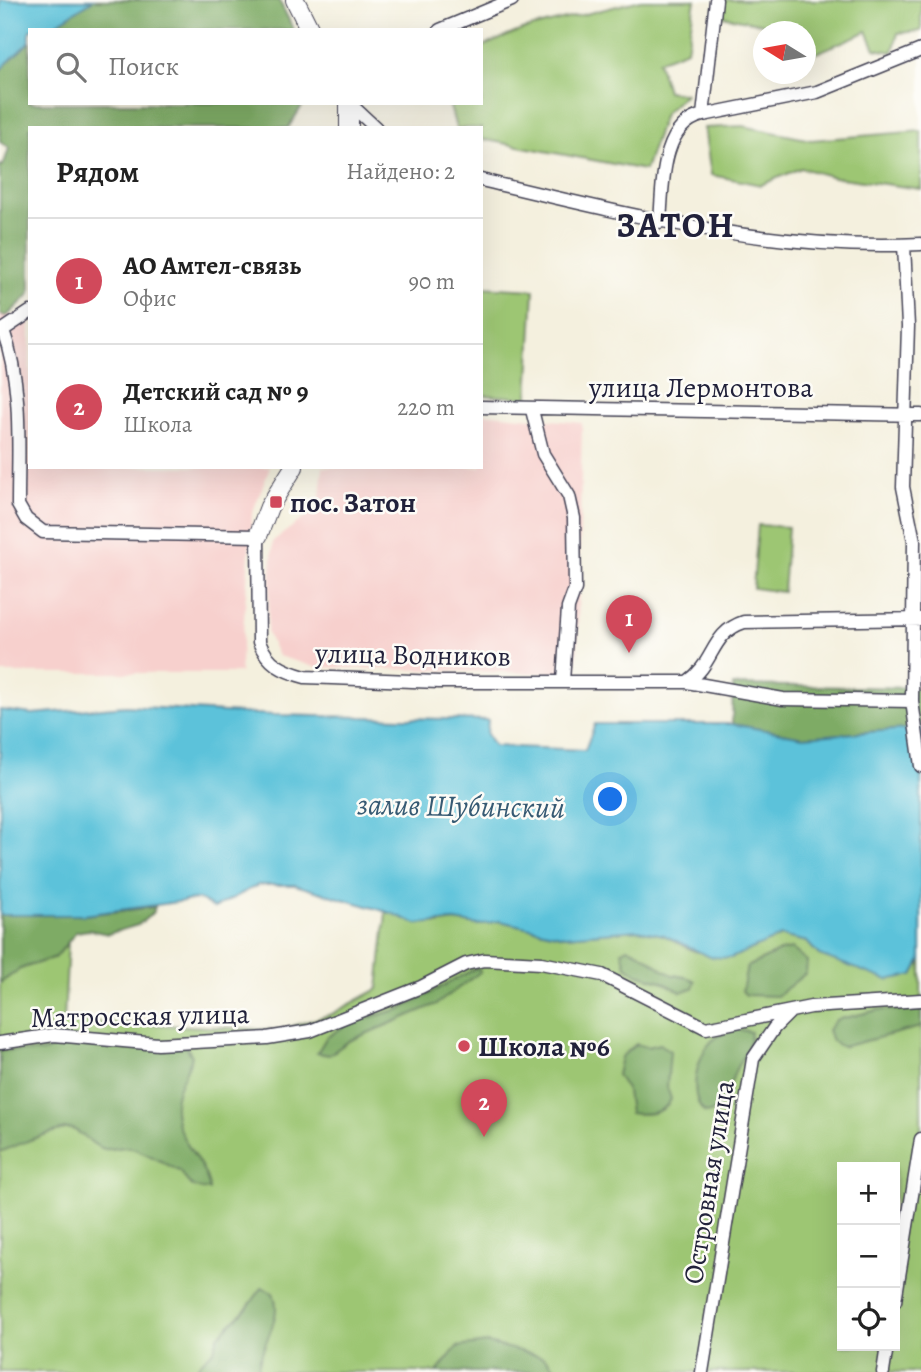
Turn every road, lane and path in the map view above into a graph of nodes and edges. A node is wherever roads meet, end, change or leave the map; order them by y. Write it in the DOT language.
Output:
graph roads {
  1 [pos="295,0"];
  2 [pos="512,0"];
  3 [pos="716,0"];
  4 [pos="309,28"];
  5 [pos="445,28"];
  6 [pos="921,50"];
  7 [pos="349,105"];
  8 [pos="351,105"];
  9 [pos="703,115"];
  10 [pos="349,126"];
  11 [pos="374,126"];
  12 [pos="483,180"];
  13 [pos="660,222"];
  14 [pos="921,244"];
  15 [pos="904,245"];
  16 [pos="28,313"];
  17 [pos="483,407"];
  18 [pos="532,410"];
  19 [pos="905,414"];
  20 [pos="921,415"];
  21 [pos="293,469"];
  22 [pos="258,536"];
  23 [pos="917,619"];
  24 [pos="562,681"];
  25 [pos="687,682"];
  26 [pos="916,698"];
  27 [pos="921,766"];
  28 [pos="921,1000"];
  29 [pos="789,1012"];
  30 [pos="0,1043"];
  31 [pos="921,1139"];
  32 [pos="897,1288"];
  33 [pos="886,1351"];
  34 [pos="702,1372"];
  35 [pos="883,1372"];
  1 -- 4 [label="street"];
  2 -- 5 [label="street"];
  3 -- 9 [label="street"];
  6 -- 9 [label="street"];
  7 -- 10 [label="street"];
  8 -- 11 [label="street"];
  9 -- 13 [label="street"];
  12 -- 13 [label="street"];
  13 -- 15 [label="street"];
  14 -- 15 [label="street"];
  15 -- 19 [label="street"];
  16 -- 22 [label="street"];
  17 -- 18 [label="street, улица Лермонтова"];
  18 -- 19 [label="street, улица Лермонтова"];
  18 -- 24 [label="street"];
  19 -- 20 [label="street, улица Лермонтова"];
  19 -- 23 [label="street"];
  21 -- 22 [label="street"];
  22 -- 24 [label="street, улица Водников"];
  23 -- 25 [label="street"];
  23 -- 26 [label="street"];
  24 -- 25 [label="street, улица Водников"];
  25 -- 26 [label="street, улица Водников"];
  26 -- 27 [label="street"];
  28 -- 29 [label="street, Матросская улица"];
  29 -- 30 [label="street, Матросская улица"];
  29 -- 34 [label="street, Островная улица"];
  31 -- 32 [label="street"];
  33 -- 35 [label="street"];
}
